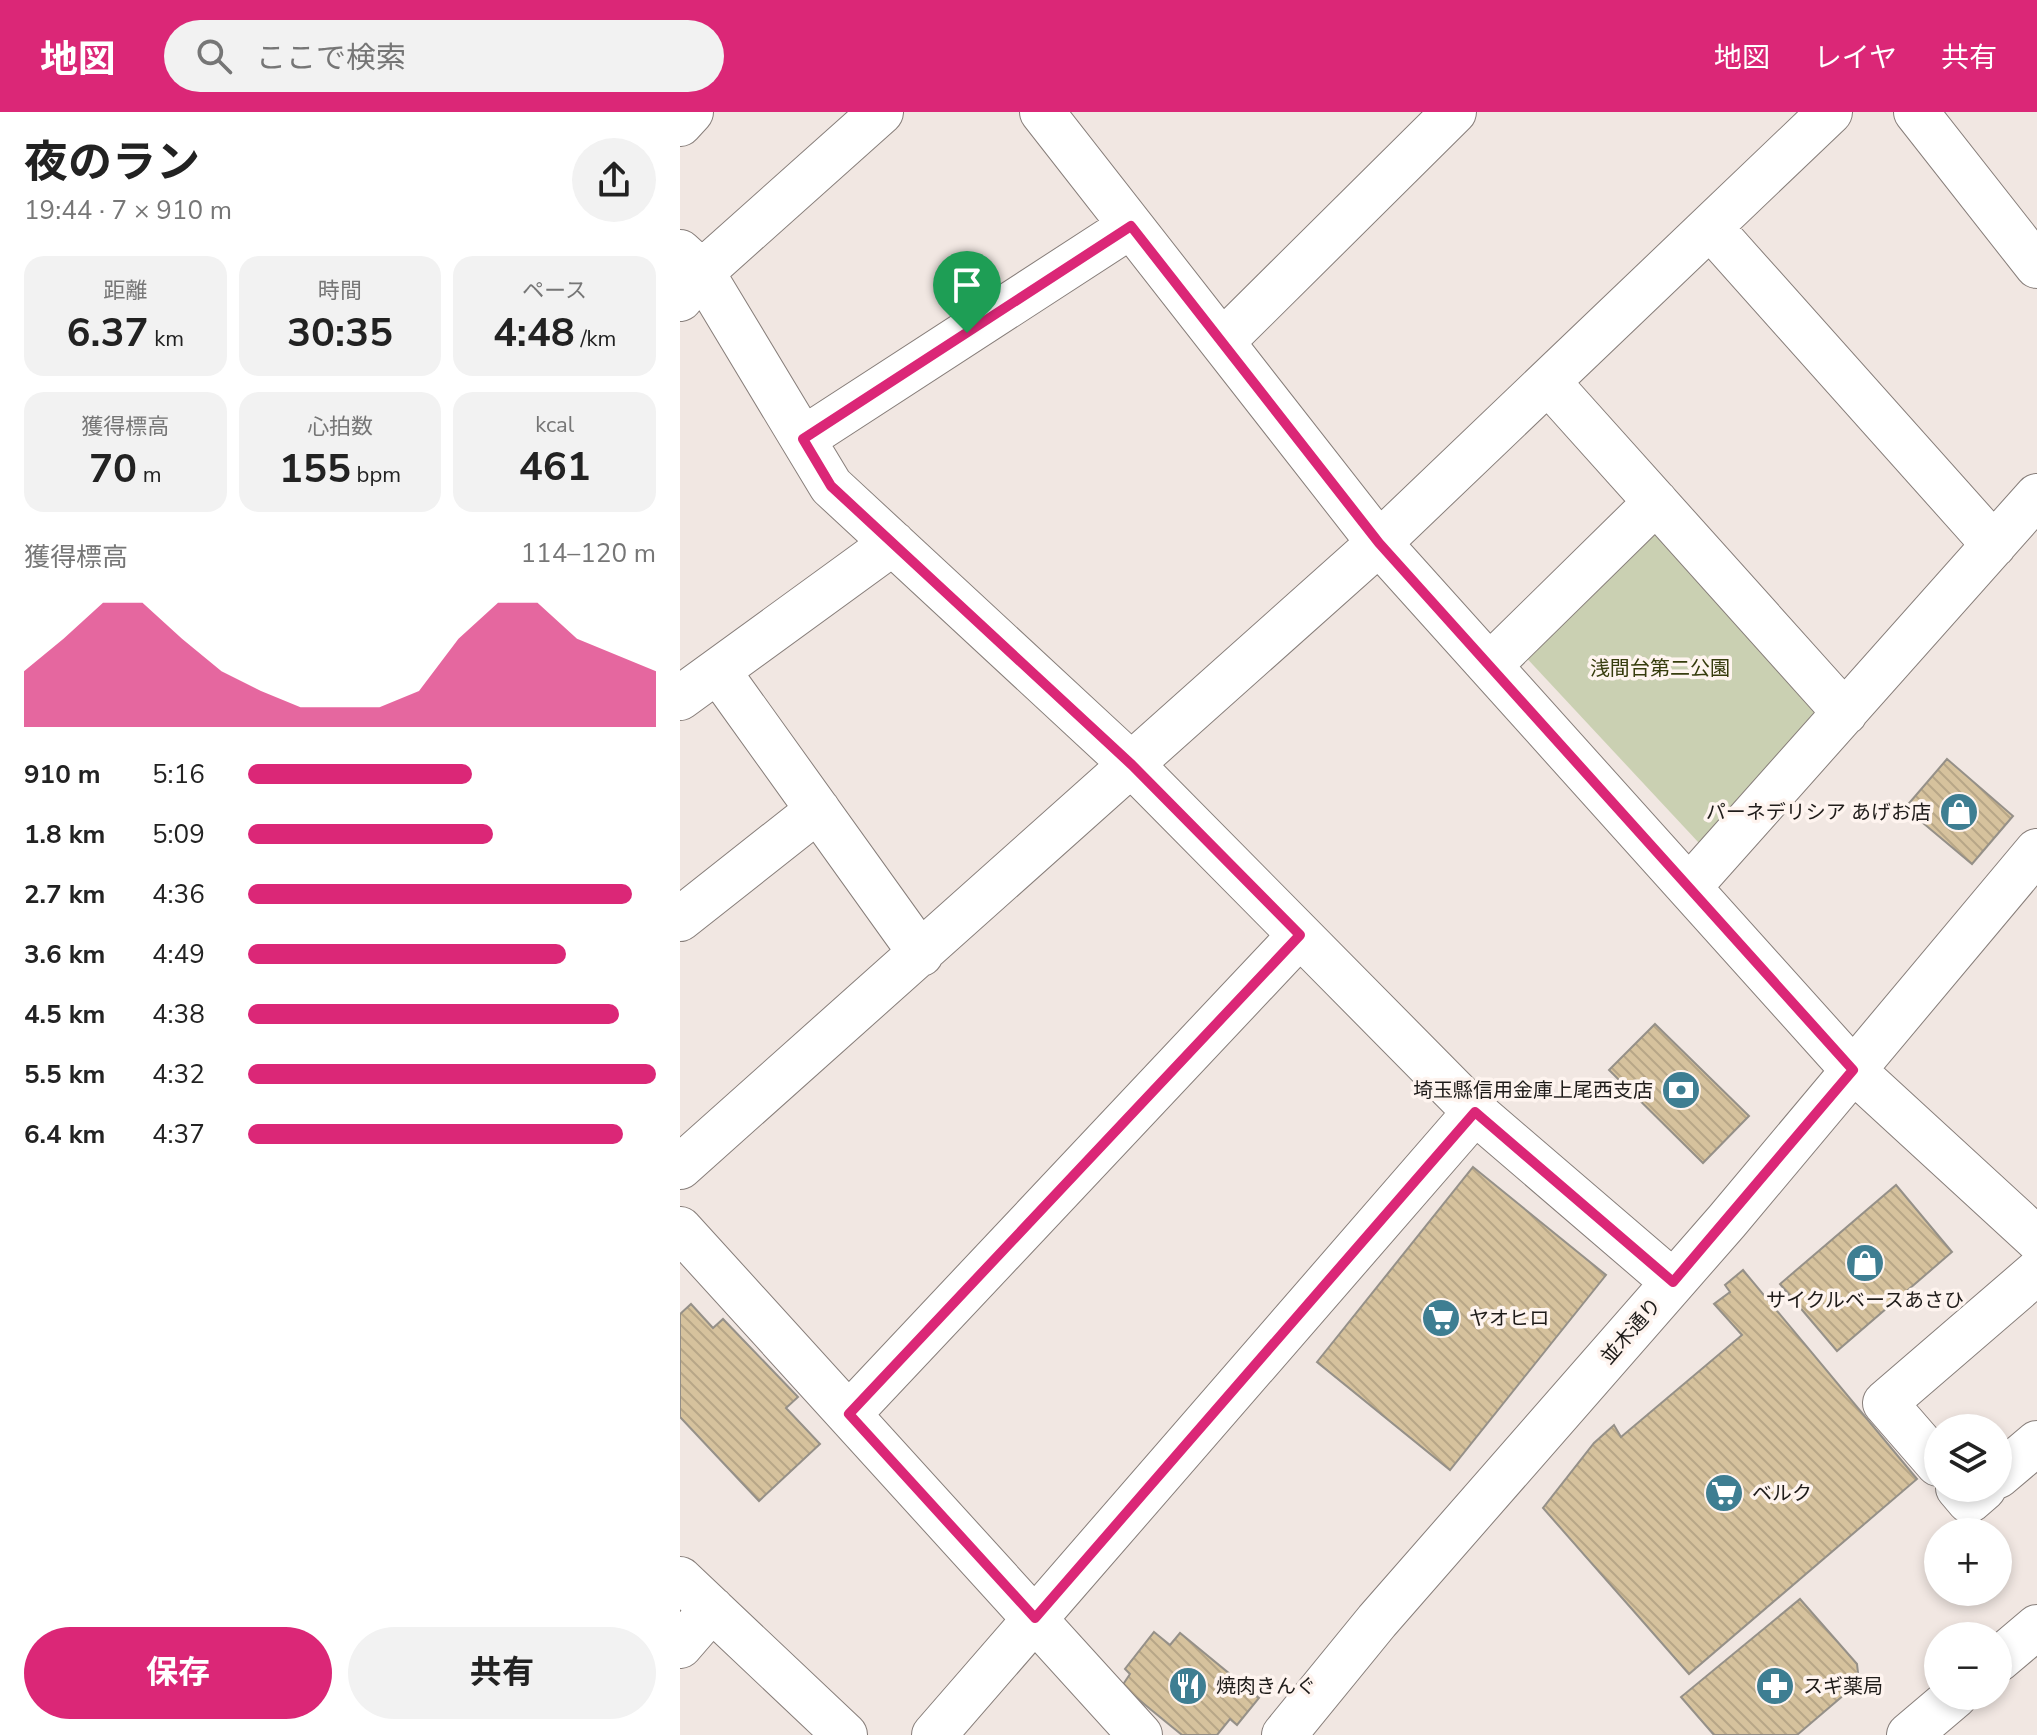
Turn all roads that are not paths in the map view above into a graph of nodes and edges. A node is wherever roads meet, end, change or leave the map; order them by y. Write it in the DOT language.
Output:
graph roads {
  1 [pos="691,112"];
  2 [pos="1042,112"];
  3 [pos="1454,112"];
  4 [pos="1830,112"];
  5 [pos="1916,112"];
  6 [pos="877,113"];
  7 [pos="680,124"];
  8 [pos="1131,226"];
  9 [pos="1710,227"];
  10 [pos="2037,266"];
  11 [pos="687,275"];
  12 [pos="1222,342"];
  13 [pos="1548,382"];
  14 [pos="803,439"];
  15 [pos="2037,496"];
  16 [pos="1656,502"];
  17 [pos="893,543"];
  18 [pos="1379,543"];
  19 [pos="1994,545"];
  20 [pos="1490,665"];
  21 [pos="718,671"];
  22 [pos="680,698"];
  23 [pos="1845,713"];
  24 [pos="1132,765"];
  25 [pos="818,810"];
  26 [pos="2037,851"];
  27 [pos="1690,886"];
  28 [pos="680,919"];
  29 [pos="1300,935"];
  30 [pos="921,954"];
  31 [pos="1853,1070"];
  32 [pos="1475,1112"];
  33 [pos="680,1167"];
  34 [pos="680,1229"];
  35 [pos="2037,1238"];
  36 [pos="2037,1272"];
  37 [pos="1673,1282"];
  38 [pos="849,1414"];
  39 [pos="2037,1443"];
  40 [pos="1924,1448"];
  41 [pos="2012,1464"];
  42 [pos="680,1579"];
  43 [pos="712,1609"];
  44 [pos="1035,1618"];
  45 [pos="2037,1627"];
  46 [pos="680,1646"];
  47 [pos="2012,1648"];
  48 [pos="1938,1710"];
  49 [pos="845,1735"];
  50 [pos="934,1735"];
  51 [pos="1140,1735"];
  52 [pos="1284,1735"];
  53 [pos="1909,1735"];
  1 -- 7 [label="street"];
  2 -- 8 [label="street"];
  3 -- 12 [label="street"];
  4 -- 9 [label="street"];
  5 -- 10 [label="street"];
  6 -- 11 [label="street"];
  8 -- 12 [label="street"];
  8 -- 14 [label="street"];
  9 -- 13 [label="street"];
  9 -- 19 [label="street"];
  11 -- 14 [label="street"];
  12 -- 18 [label="street"];
  13 -- 16 [label="street"];
  13 -- 18 [label="street"];
  14 -- 17 [label="street"];
  15 -- 19 [label="street"];
  16 -- 20 [label="street"];
  16 -- 23 [label="street"];
  17 -- 21 [label="street"];
  17 -- 24 [label="street"];
  18 -- 20 [label="street"];
  18 -- 24 [label="street"];
  19 -- 23 [label="street"];
  20 -- 27 [label="street"];
  21 -- 22 [label="street"];
  21 -- 25 [label="street"];
  23 -- 27 [label="street"];
  24 -- 29 [label="street"];
  24 -- 30 [label="street"];
  25 -- 28 [label="street"];
  25 -- 30 [label="street"];
  26 -- 31 [label="street, 並木通り"];
  27 -- 31 [label="street"];
  29 -- 32 [label="street"];
  29 -- 38 [label="street"];
  30 -- 33 [label="street"];
  31 -- 35 [label="street"];
  31 -- 37 [label="street, 並木通り"];
  32 -- 37 [label="street"];
  32 -- 44 [label="street"];
  34 -- 38 [label="street"];
  36 -- 40 [label="street"];
  37 -- 52 [label="street, 並木通り"];
  38 -- 44 [label="street"];
  39 -- 41 [label="street"];
  42 -- 43 [label="street"];
  43 -- 46 [label="street"];
  43 -- 49 [label="street"];
  44 -- 50 [label="street"];
  44 -- 51 [label="street"];
  45 -- 47 [label="street"];
  48 -- 53 [label="street"];
}
